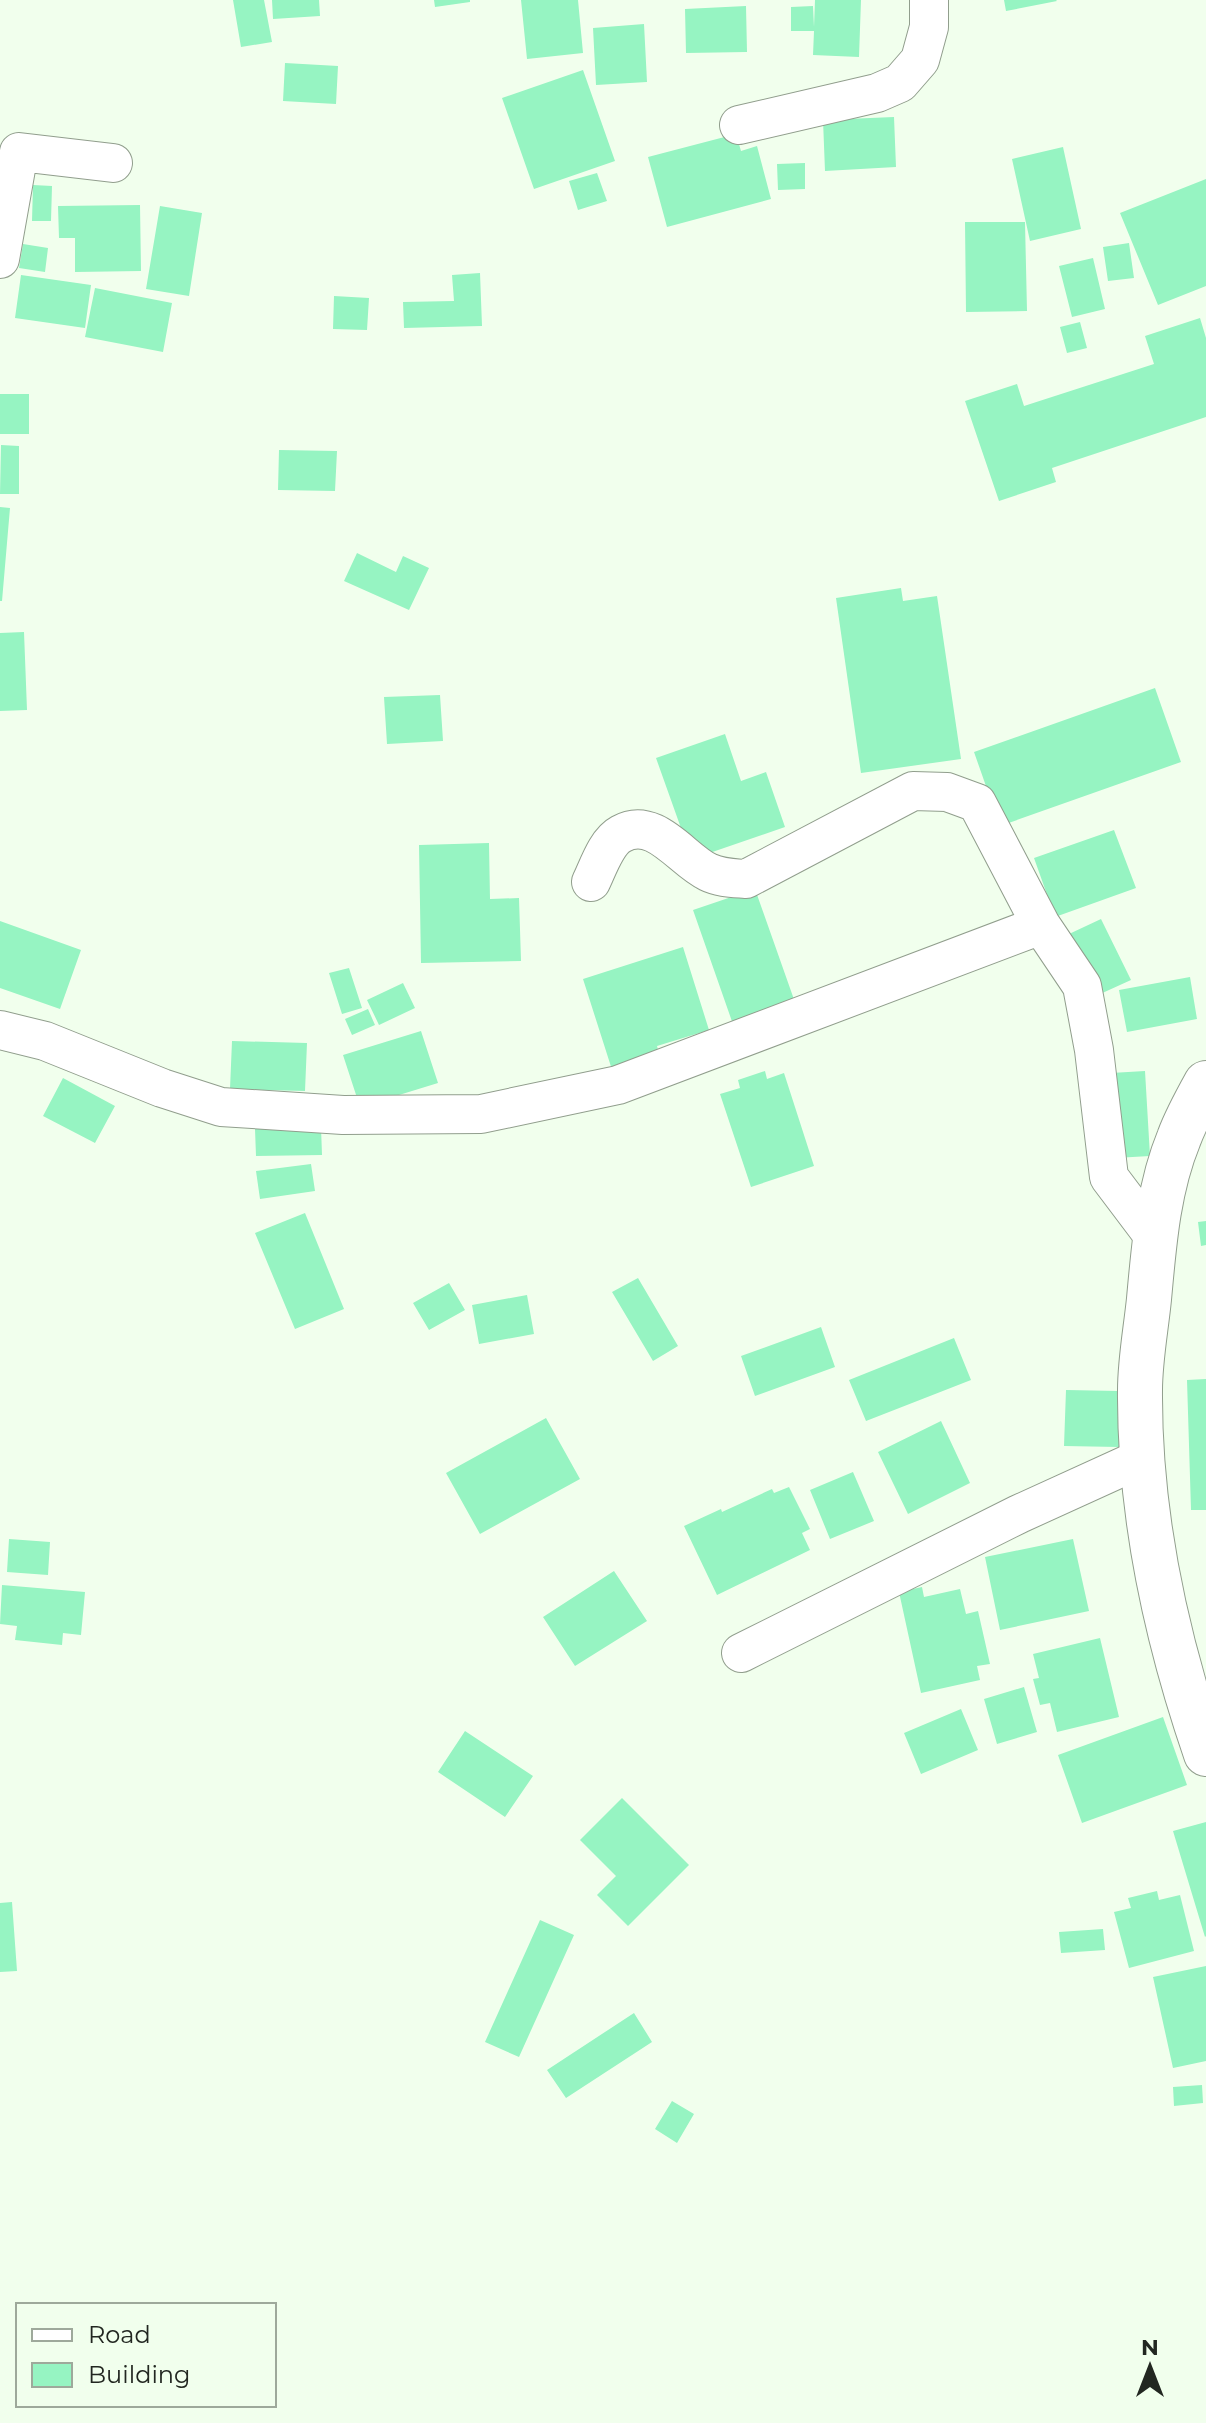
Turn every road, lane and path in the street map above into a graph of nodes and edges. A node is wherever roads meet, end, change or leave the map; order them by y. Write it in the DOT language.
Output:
graph roads {
  1 [pos="929,0"];
  2 [pos="739,125"];
  3 [pos="10,151"];
  4 [pos="113,163"];
  5 [pos="0,259"];
  6 [pos="591,882"];
  7 [pos="1041,925"];
  8 [pos="0,1030"];
  9 [pos="1206,1083"];
  10 [pos="1155,1238"];
  11 [pos="1142,1458"];
  12 [pos="741,1653"];
  13 [pos="1206,1754"];
  1 -- 2 [label="street"];
  3 -- 4 [label="street"];
  3 -- 5 [label="street"];
  6 -- 7 [label="street"];
  7 -- 8 [label="street"];
  7 -- 10 [label="street"];
  9 -- 10 [label="street"];
  10 -- 11 [label="street"];
  11 -- 12 [label="street"];
  11 -- 13 [label="street"];
}
